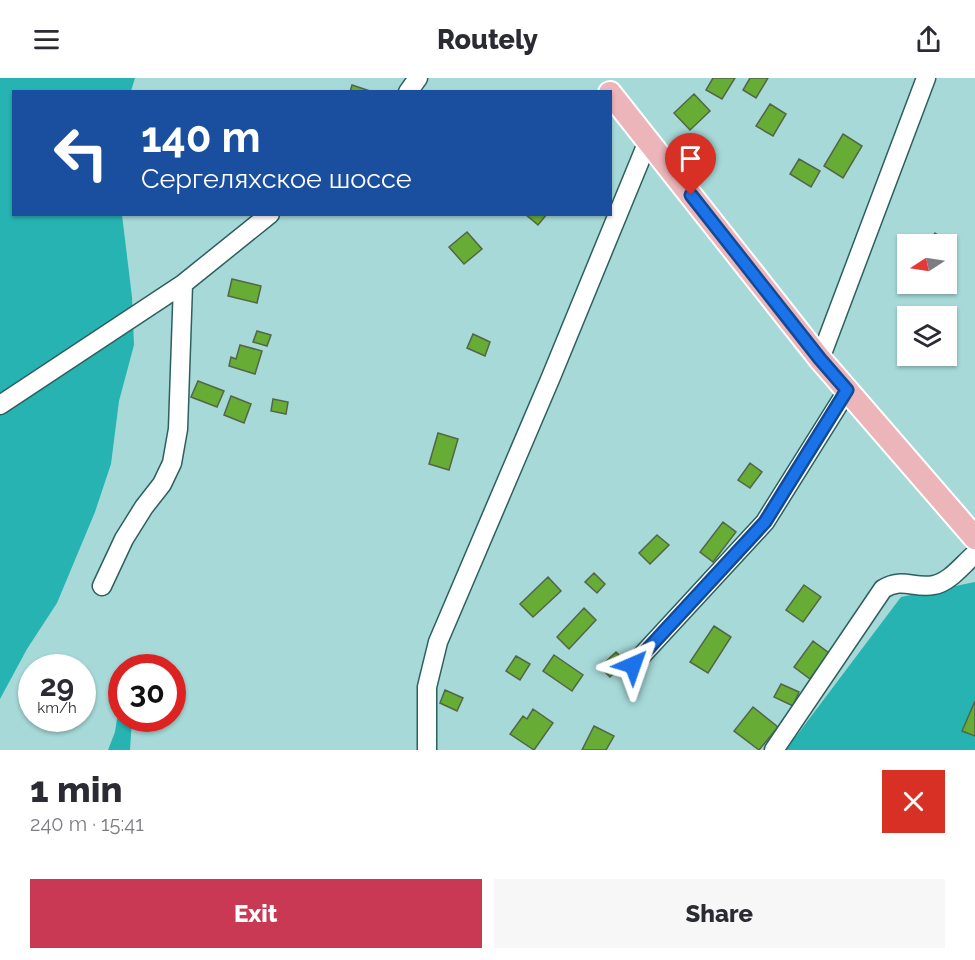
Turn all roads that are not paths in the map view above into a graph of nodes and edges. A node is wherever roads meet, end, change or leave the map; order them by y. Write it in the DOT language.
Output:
graph roads {
  1 [pos="598,78"];
  2 [pos="926,78"];
  3 [pos="608,90"];
  4 [pos="612,95"];
  5 [pos="648,141"];
  6 [pos="268,216"];
  7 [pos="183,284"];
  8 [pos="820,359"];
  9 [pos="847,390"];
  10 [pos="0,405"];
  11 [pos="975,538"];
  12 [pos="975,554"];
  13 [pos="102,586"];
  14 [pos="633,665"];
  15 [pos="427,750"];
  16 [pos="774,750"];
  1 -- 3 [label="main road"];
  2 -- 8 [label="street"];
  4 -- 5 [label="main road"];
  5 -- 8 [label="main road"];
  5 -- 15 [label="street"];
  6 -- 7 [label="street"];
  7 -- 10 [label="street"];
  7 -- 13 [label="street"];
  8 -- 9 [label="main road"];
  9 -- 11 [label="main road"];
  9 -- 14 [label="street"];
  12 -- 16 [label="street"];
}
